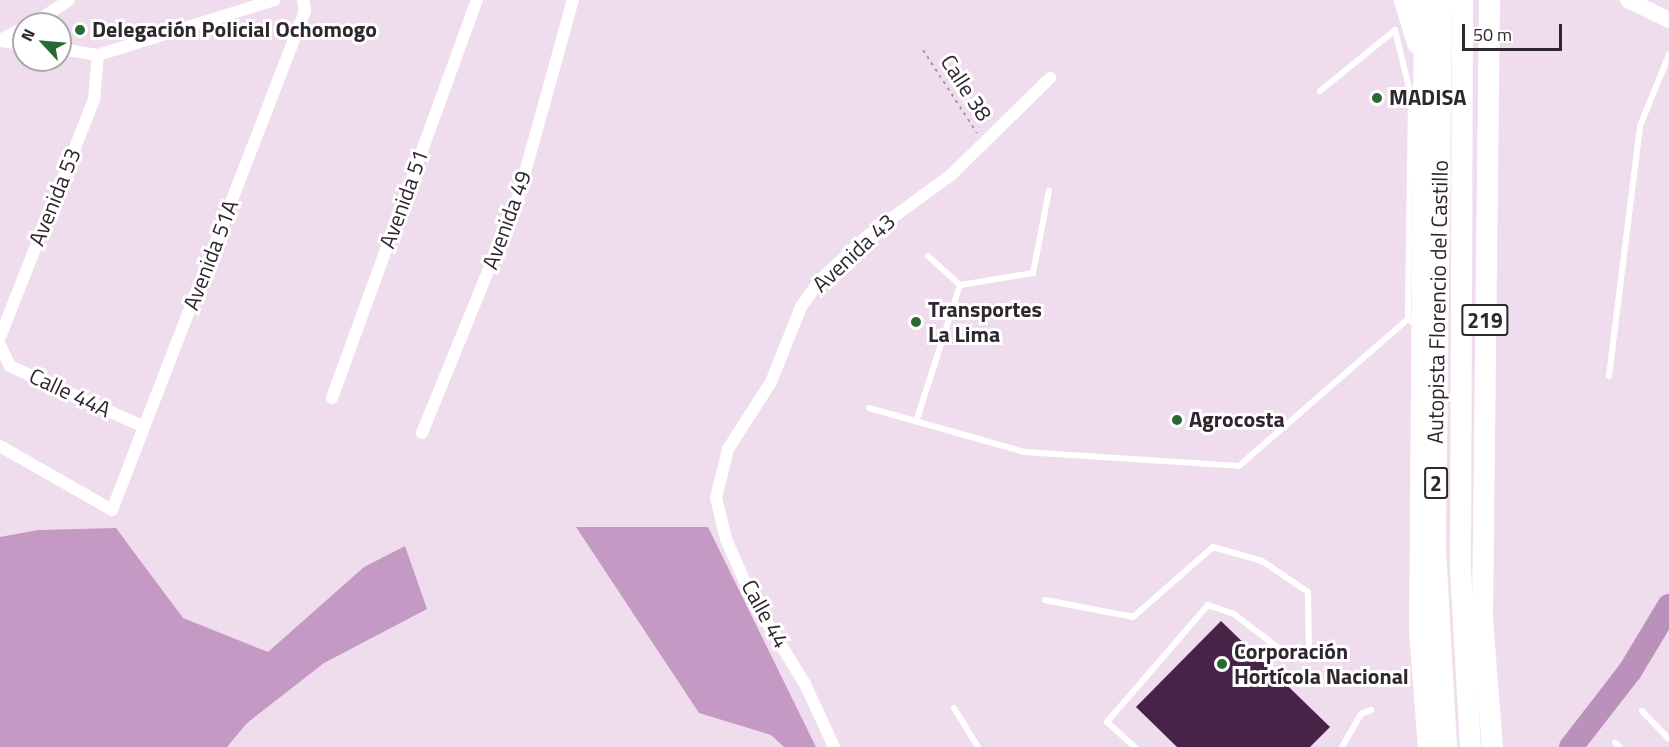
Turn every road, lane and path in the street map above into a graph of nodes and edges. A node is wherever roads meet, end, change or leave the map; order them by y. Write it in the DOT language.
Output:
graph roads {
  1 [pos="52,0"];
  2 [pos="69,0"];
  3 [pos="275,0"];
  4 [pos="303,0"];
  5 [pos="477,0"];
  6 [pos="573,0"];
  7 [pos="1404,0"];
  8 [pos="1424,0"];
  9 [pos="1441,0"];
  10 [pos="1462,0"];
  11 [pos="1489,0"];
  12 [pos="1494,0"];
  13 [pos="1628,0"];
  14 [pos="60,11"];
  15 [pos="1669,20"];
  16 [pos="1488,23"];
  17 [pos="923,50"];
  18 [pos="72,52"];
  19 [pos="98,55"];
  20 [pos="1669,55"];
  21 [pos="1050,78"];
  22 [pos="1320,91"];
  23 [pos="1422,113"];
  24 [pos="983,143"];
  25 [pos="1049,191"];
  26 [pos="928,256"];
  27 [pos="960,285"];
  28 [pos="1414,323"];
  29 [pos="0,337"];
  30 [pos="0,345"];
  31 [pos="1,354"];
  32 [pos="1610,376"];
  33 [pos="332,398"];
  34 [pos="869,408"];
  35 [pos="916,422"];
  36 [pos="144,427"];
  37 [pos="422,433"];
  38 [pos="0,446"];
  39 [pos="720,475"];
  40 [pos="1045,600"];
  41 [pos="954,708"];
  42 [pos="1371,710"];
  43 [pos="1642,711"];
  44 [pos="1669,740"];
  45 [pos="834,747"];
  46 [pos="978,747"];
  47 [pos="1135,747"];
  48 [pos="1342,747"];
  49 [pos="1428,747"];
  50 [pos="1446,747"];
  51 [pos="1470,747"];
  52 [pos="1492,747"];
  1 -- 14 [label="lane"];
  2 -- 14 [label="street"];
  3 -- 19 [label="street"];
  4 -- 36 [label="street, Avenida 51A"];
  5 -- 33 [label="street, Avenida 51"];
  6 -- 37 [label="street, Avenida 49"];
  7 -- 23 [label="highway"];
  8 -- 23 [label="highway"];
  9 -- 50 [label="highway, Autopista Florencio del Castillo / 2"];
  10 -- 51 [label="highway, Autopista Florencio del Castillo / 2"];
  11 -- 16 [label="highway"];
  12 -- 16 [label="main road"];
  13 -- 15 [label="main road"];
  16 -- 52 [label="highway, 219"];
  17 -- 24 [label="path, Calle 38"];
  18 -- 19 [label="street"];
  19 -- 29 [label="street, Avenida 53"];
  20 -- 32 [label="lane"];
  21 -- 24 [label="street, Avenida 43"];
  22 -- 28 [label="lane"];
  23 -- 28 [label="highway"];
  24 -- 39 [label="street, Avenida 43"];
  25 -- 27 [label="lane"];
  26 -- 27 [label="lane"];
  27 -- 35 [label="lane"];
  28 -- 35 [label="lane"];
  28 -- 49 [label="highway"];
  30 -- 31 [label="street"];
  31 -- 36 [label="street, Calle 44A"];
  34 -- 35 [label="lane"];
  36 -- 38 [label="street, Avenida 51A"];
  39 -- 45 [label="street, Calle 44"];
  40 -- 47 [label="lane"];
  41 -- 46 [label="lane"];
  42 -- 48 [label="lane"];
  43 -- 44 [label="lane"];
}
